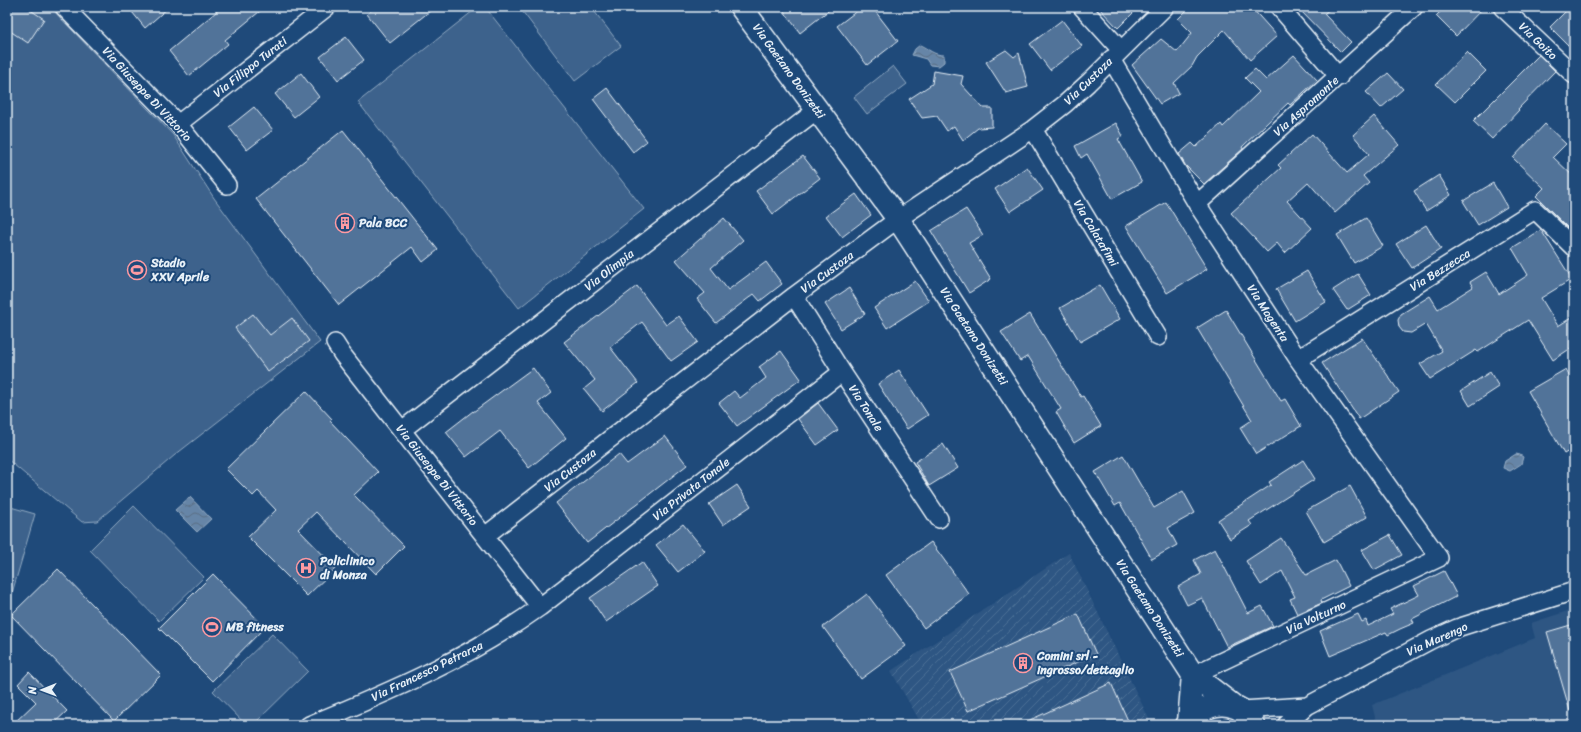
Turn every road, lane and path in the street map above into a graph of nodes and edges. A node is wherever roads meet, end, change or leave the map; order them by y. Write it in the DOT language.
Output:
graph roads {
  1 [pos="64,7"];
  2 [pos="741,7"];
  3 [pos="1082,7"];
  4 [pos="1165,7"];
  5 [pos="1279,7"];
  6 [pos="1414,7"];
  7 [pos="1502,7"];
  8 [pos="323,8"];
  9 [pos="1116,54"];
  10 [pos="1574,75"];
  11 [pos="1339,76"];
  12 [pos="817,110"];
  13 [pos="178,124"];
  14 [pos="1033,129"];
  15 [pos="227,185"];
  16 [pos="1196,204"];
  17 [pos="898,220"];
  18 [pos="1574,248"];
  19 [pos="794,296"];
  20 [pos="1158,337"];
  21 [pos="335,343"];
  22 [pos="1298,359"];
  23 [pos="842,372"];
  24 [pos="402,430"];
  25 [pos="939,519"];
  26 [pos="485,536"];
  27 [pos="1439,558"];
  28 [pos="1574,591"];
  29 [pos="540,607"];
  30 [pos="1193,675"];
  31 [pos="1307,706"];
  32 [pos="1243,713"];
  33 [pos="1188,723"];
  34 [pos="309,725"];
  35 [pos="1286,725"];
  1 -- 13 [label="street, Via Giuseppe Di Vittorio"];
  2 -- 12 [label="street, Via Gaetano Donizetti"];
  3 -- 9 [label="street, Via Magenta"];
  4 -- 9 [label="street, Via Custoza"];
  5 -- 11 [label="street"];
  6 -- 11 [label="street, Via Aspromonte"];
  7 -- 10 [label="street, Via Goito"];
  8 -- 13 [label="street, Via Filippo Turati"];
  9 -- 14 [label="street, Via Custoza"];
  9 -- 16 [label="street, Via Magenta"];
  11 -- 16 [label="street, Via Aspromonte"];
  12 -- 17 [label="street, Via Gaetano Donizetti"];
  12 -- 24 [label="street, Via Olimpia"];
  13 -- 15 [label="street, Via Giuseppe Di Vittorio"];
  14 -- 17 [label="street, Via Custoza"];
  14 -- 20 [label="street, Via Calatafimi"];
  16 -- 22 [label="street, Via Magenta"];
  17 -- 19 [label="street, Via Custoza"];
  17 -- 30 [label="street, Via Gaetano Donizetti"];
  18 -- 22 [label="street, Via Bezzecca"];
  19 -- 23 [label="street, Via Tonale"];
  19 -- 26 [label="street, Via Custoza"];
  21 -- 24 [label="street, Via Giuseppe Di Vittorio"];
  22 -- 27 [label="street, Via Magenta"];
  23 -- 25 [label="street, Via Tonale"];
  23 -- 29 [label="street, Via Privata Tonale"];
  24 -- 26 [label="street, Via Giuseppe Di Vittorio"];
  26 -- 29 [label="street, Via Giuseppe Di Vittorio"];
  27 -- 30 [label="street, Via Volturno"];
  28 -- 31 [label="street, Via Marengo"];
  29 -- 34 [label="street, Via Francesco Petrarca"];
  30 -- 32 [label="street, Via Gaetano Donizetti"];
  30 -- 33 [label="street"];
  31 -- 32 [label="street, Via Marengo"];
  31 -- 35 [label="street, Via Marengo"];
  32 -- 33 [label="street"];
}
